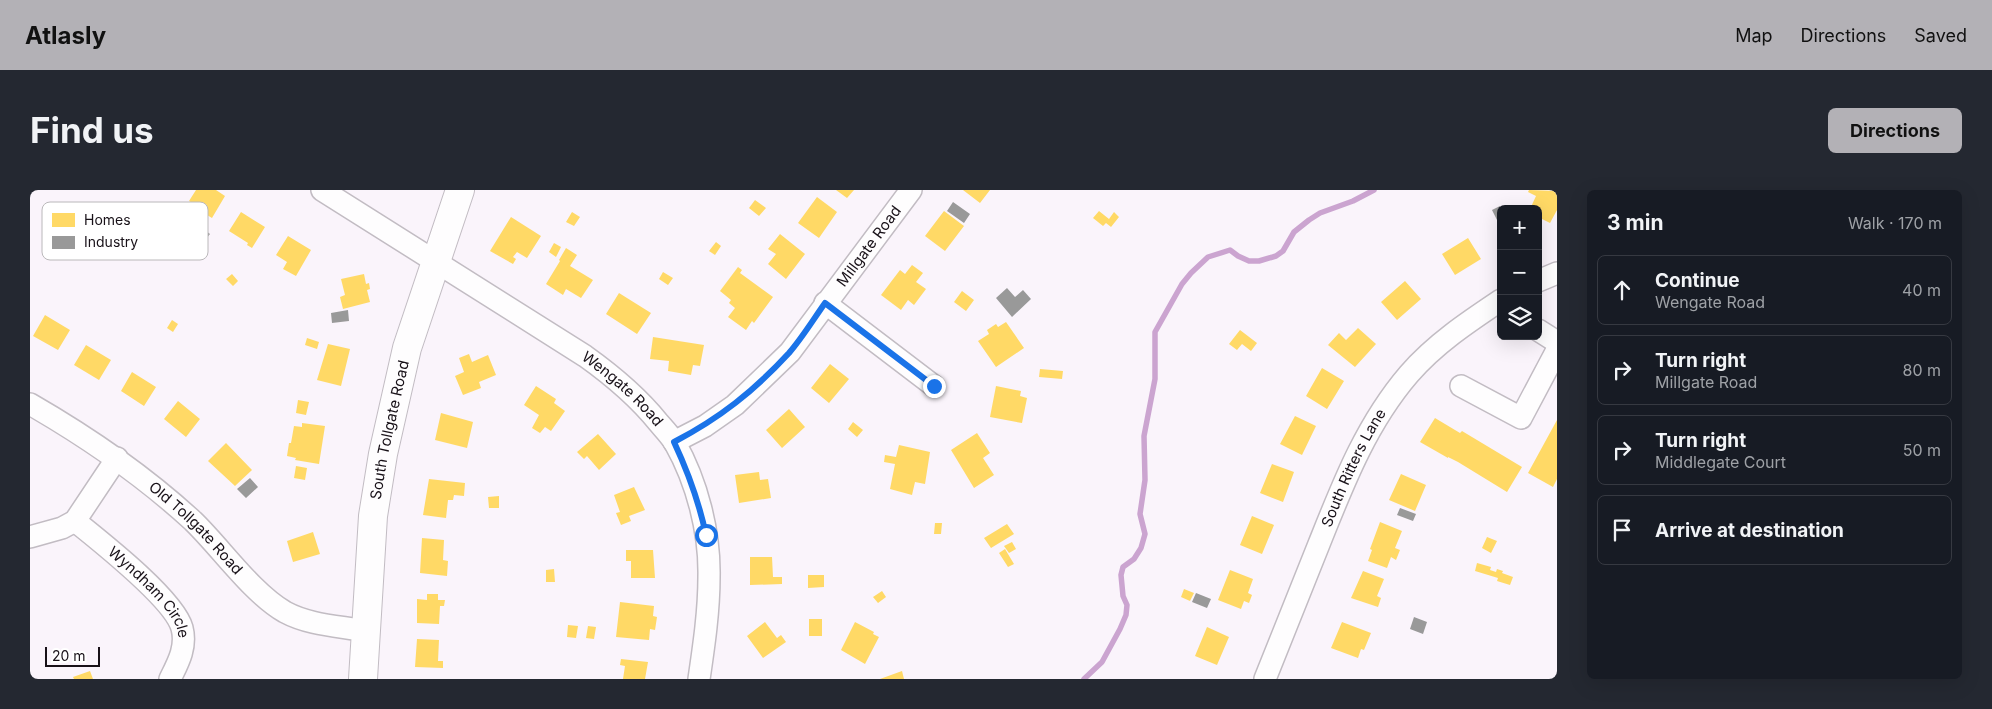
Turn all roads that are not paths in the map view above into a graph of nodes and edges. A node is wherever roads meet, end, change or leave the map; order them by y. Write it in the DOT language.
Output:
graph roads {
  1 [pos="322,190"];
  2 [pos="460,190"];
  3 [pos="911,190"];
  4 [pos="435,262"];
  5 [pos="1557,273"];
  6 [pos="1542,279"];
  7 [pos="825,303"];
  8 [pos="1497,303"];
  9 [pos="1542,333"];
  10 [pos="1557,342"];
  11 [pos="1557,350"];
  12 [pos="934,386"];
  13 [pos="1461,386"];
  14 [pos="30,404"];
  15 [pos="674,442"];
  16 [pos="117,458"];
  17 [pos="75,520"];
  18 [pos="30,537"];
  19 [pos="365,631"];
  20 [pos="170,679"];
  21 [pos="363,679"];
  22 [pos="700,679"];
  23 [pos="1266,679"];
  1 -- 4 [label="street, Wengate Road"];
  2 -- 4 [label="street, South Tollgate Road"];
  3 -- 7 [label="street, Millgate Road"];
  4 -- 15 [label="street, Wengate Road"];
  4 -- 19 [label="street, South Tollgate Road"];
  5 -- 6 [label="street"];
  7 -- 12 [label="street"];
  7 -- 15 [label="street, Millgate Road"];
  8 -- 23 [label="street, South Ritters Lane"];
  9 -- 10 [label="street"];
  11 -- 13 [label="street"];
  14 -- 16 [label="street, Old Tollgate Road"];
  15 -- 22 [label="street, Wengate Road"];
  16 -- 17 [label="street"];
  16 -- 19 [label="street, Old Tollgate Road"];
  17 -- 18 [label="street"];
  17 -- 20 [label="street, Wyndham Circle"];
  19 -- 21 [label="street, South Tollgate Road"];
}
